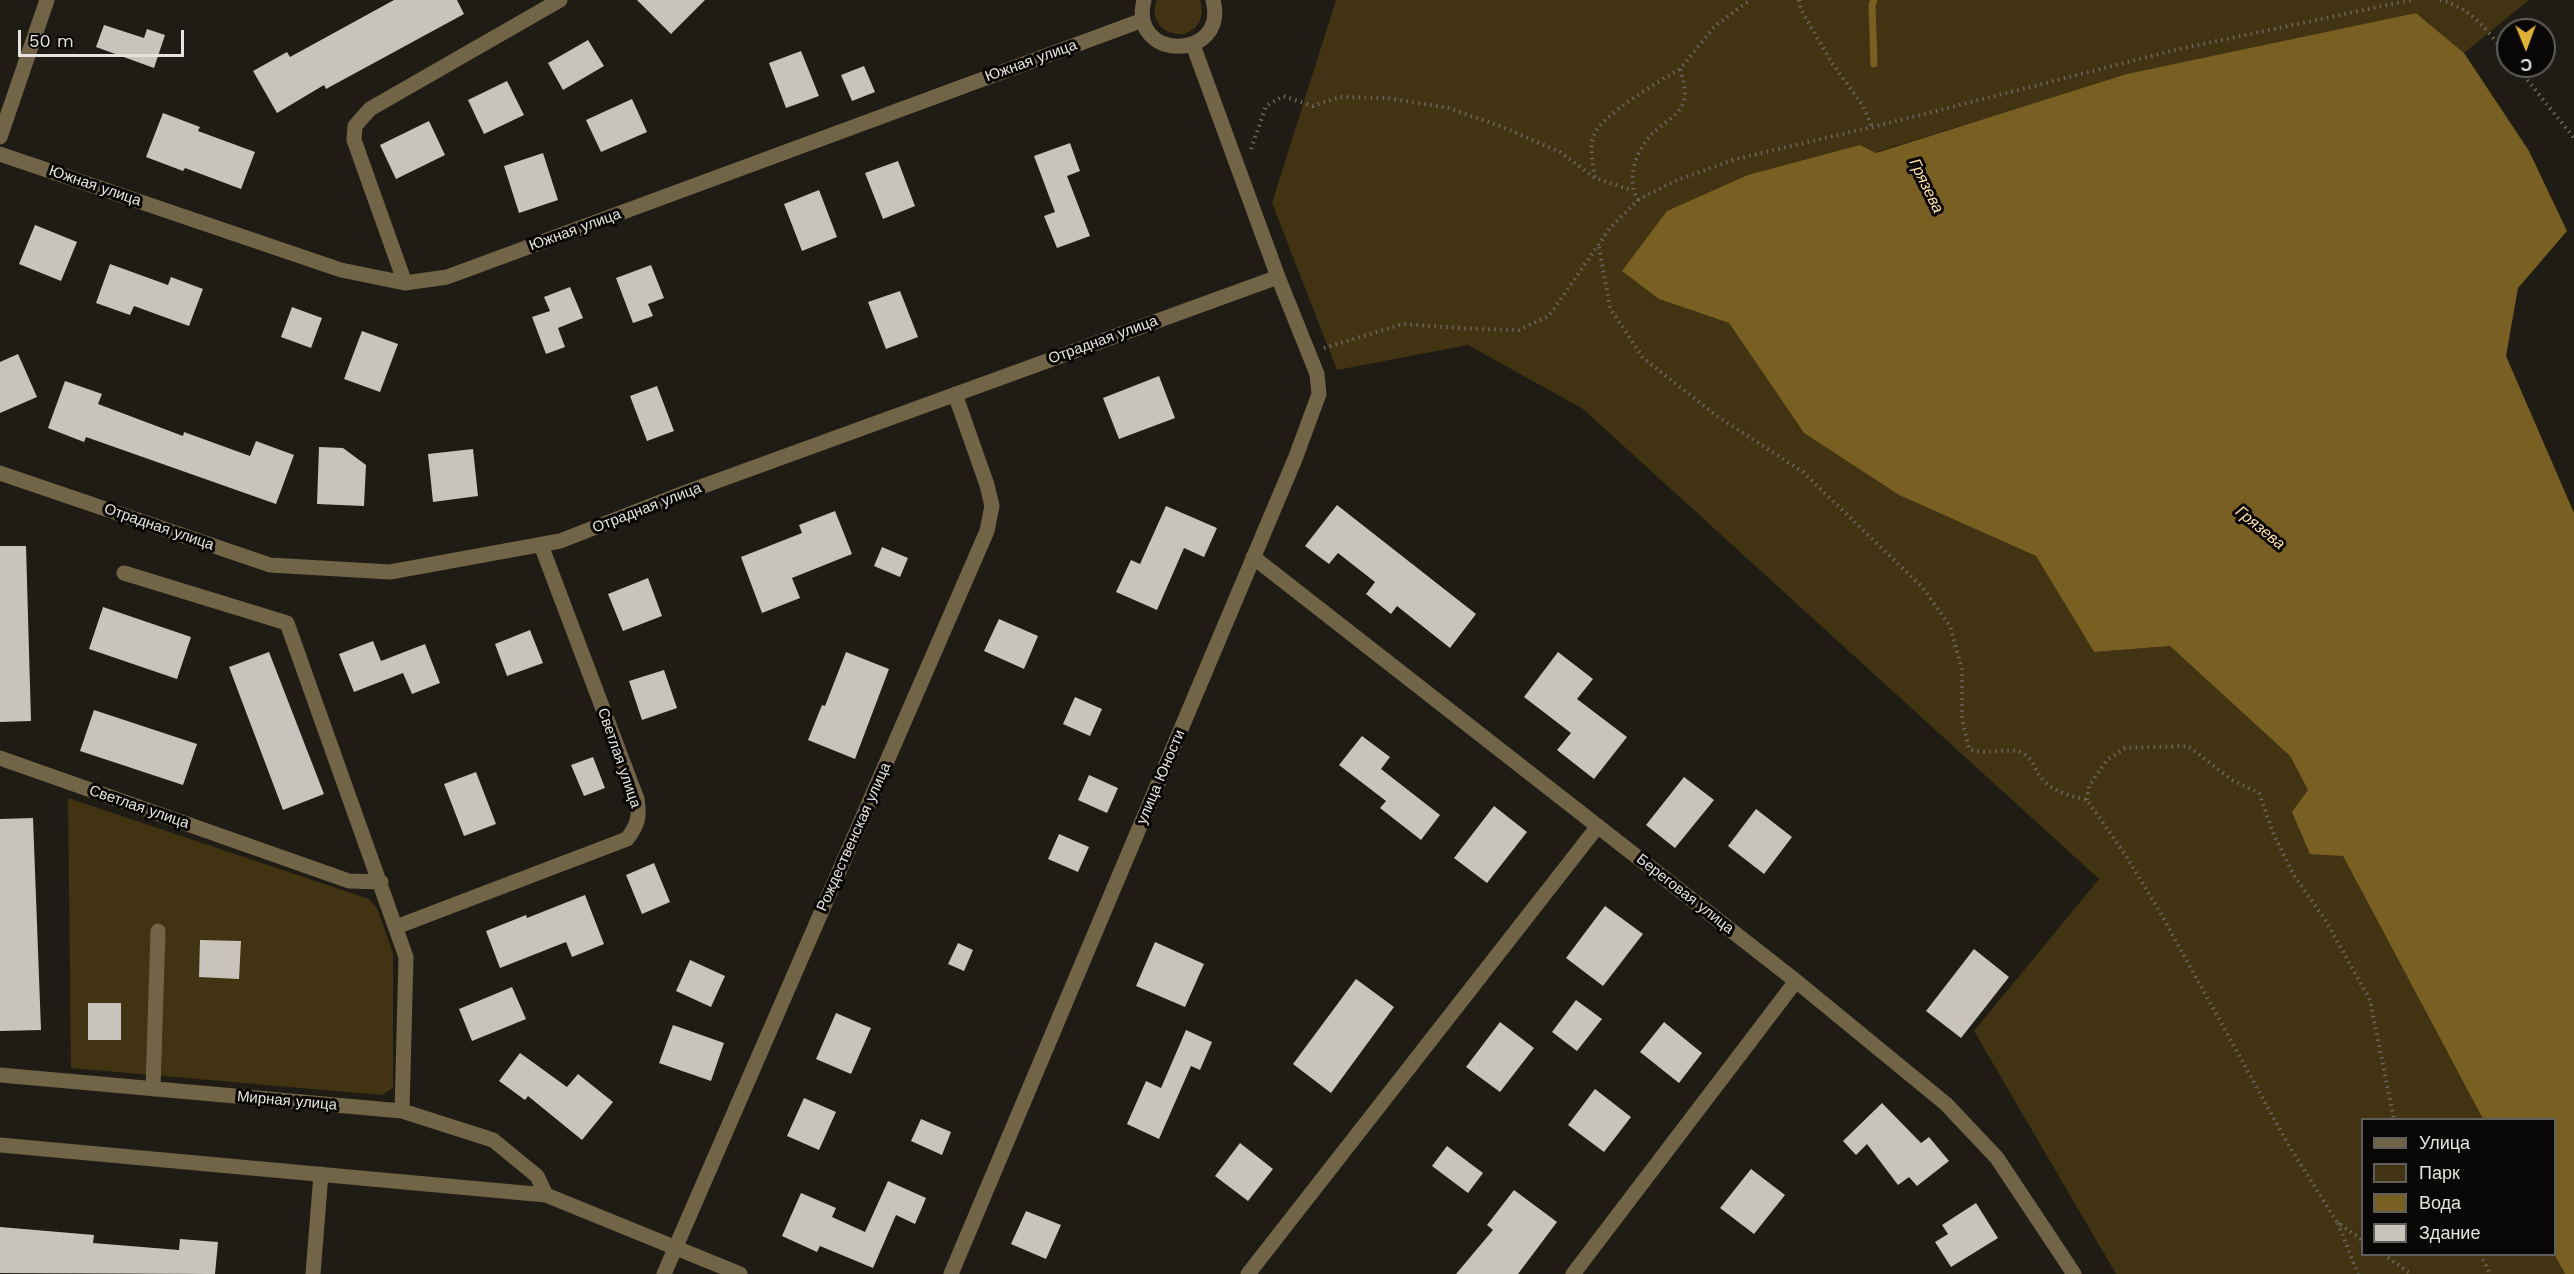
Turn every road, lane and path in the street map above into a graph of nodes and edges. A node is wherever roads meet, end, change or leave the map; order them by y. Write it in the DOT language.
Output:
graph roads {
  1 [pos="47,0"];
  2 [pos="560,0"];
  3 [pos="1144,0"];
  4 [pos="1213,0"];
  5 [pos="1750,0"];
  6 [pos="1799,0"];
  7 [pos="2411,0"];
  8 [pos="2440,0"];
  9 [pos="1143,20"];
  10 [pos="2496,42"];
  11 [pos="1193,45"];
  12 [pos="1680,69"];
  13 [pos="2526,78"];
  14 [pos="1872,127"];
  15 [pos="0,137"];
  16 [pos="2574,138"];
  17 [pos="0,154"];
  18 [pos="1238,165"];
  19 [pos="1595,178"];
  20 [pos="1631,190"];
  21 [pos="1638,200"];
  22 [pos="1599,246"];
  23 [pos="1278,277"];
  24 [pos="405,283"];
  25 [pos="1310,353"];
  26 [pos="956,394"];
  27 [pos="0,473"];
  28 [pos="541,545"];
  29 [pos="1253,557"];
  30 [pos="124,573"];
  31 [pos="0,758"];
  32 [pos="2087,800"];
  33 [pos="1598,826"];
  34 [pos="381,882"];
  35 [pos="396,927"];
  36 [pos="158,931"];
  37 [pos="1796,981"];
  38 [pos="0,1075"];
  39 [pos="153,1089"];
  40 [pos="402,1111"];
  41 [pos="2394,1118"];
  42 [pos="0,1145"];
  43 [pos="321,1174"];
  44 [pos="546,1195"];
  45 [pos="2337,1222"];
  46 [pos="2361,1239"];
  47 [pos="675,1247"];
  48 [pos="2386,1256"];
  49 [pos="2481,1256"];
  50 [pos="313,1274"];
  51 [pos="664,1274"];
  52 [pos="740,1274"];
  53 [pos="951,1274"];
  54 [pos="1248,1274"];
  55 [pos="1573,1274"];
  56 [pos="2074,1274"];
  57 [pos="2358,1274"];
  58 [pos="2411,1274"];
  59 [pos="2490,1274"];
  1 -- 15 [label="street"];
  2 -- 24 [label="street"];
  3 -- 9 [label="street"];
  4 -- 11 [label="street"];
  5 -- 12 [label="path"];
  6 -- 14 [label="path"];
  7 -- 14 [label="path"];
  8 -- 10 [label="path"];
  9 -- 11 [label="street"];
  9 -- 24 [label="street, Южная улица"];
  11 -- 18 [label="street, улица Юности"];
  12 -- 19 [label="path"];
  12 -- 20 [label="path"];
  13 -- 16 [label="path"];
  14 -- 21 [label="path"];
  17 -- 24 [label="street, Южная улица"];
  18 -- 19 [label="path"];
  18 -- 23 [label="street, улица Юности"];
  19 -- 20 [label="path"];
  20 -- 21 [label="path"];
  21 -- 22 [label="path"];
  22 -- 25 [label="path"];
  22 -- 32 [label="path"];
  23 -- 25 [label="street, улица Юности"];
  23 -- 26 [label="street, Отрадная улица"];
  25 -- 29 [label="street, улица Юности"];
  26 -- 28 [label="street, Отрадная улица"];
  26 -- 47 [label="street, Рождественская улица"];
  27 -- 28 [label="street, Отрадная улица"];
  28 -- 35 [label="street, Светлая улица"];
  29 -- 33 [label="street, Береговая улица"];
  29 -- 53 [label="street, улица Юности"];
  30 -- 34 [label="street"];
  31 -- 34 [label="street, Светлая улица"];
  32 -- 41 [label="path"];
  32 -- 45 [label="path"];
  33 -- 37 [label="street, Береговая улица"];
  33 -- 54 [label="street"];
  34 -- 35 [label="street"];
  35 -- 40 [label="street"];
  36 -- 39 [label="street"];
  37 -- 55 [label="street"];
  37 -- 56 [label="street, Береговая улица"];
  38 -- 39 [label="street, Мирная улица"];
  39 -- 40 [label="street, Мирная улица"];
  40 -- 44 [label="street, Мирная улица"];
  42 -- 43 [label="street"];
  43 -- 44 [label="street"];
  43 -- 50 [label="street"];
  44 -- 47 [label="street"];
  45 -- 46 [label="path"];
  45 -- 57 [label="path"];
  47 -- 51 [label="street, Рождественская улица"];
  47 -- 52 [label="street"];
  48 -- 58 [label="path"];
  49 -- 59 [label="path"];
}
